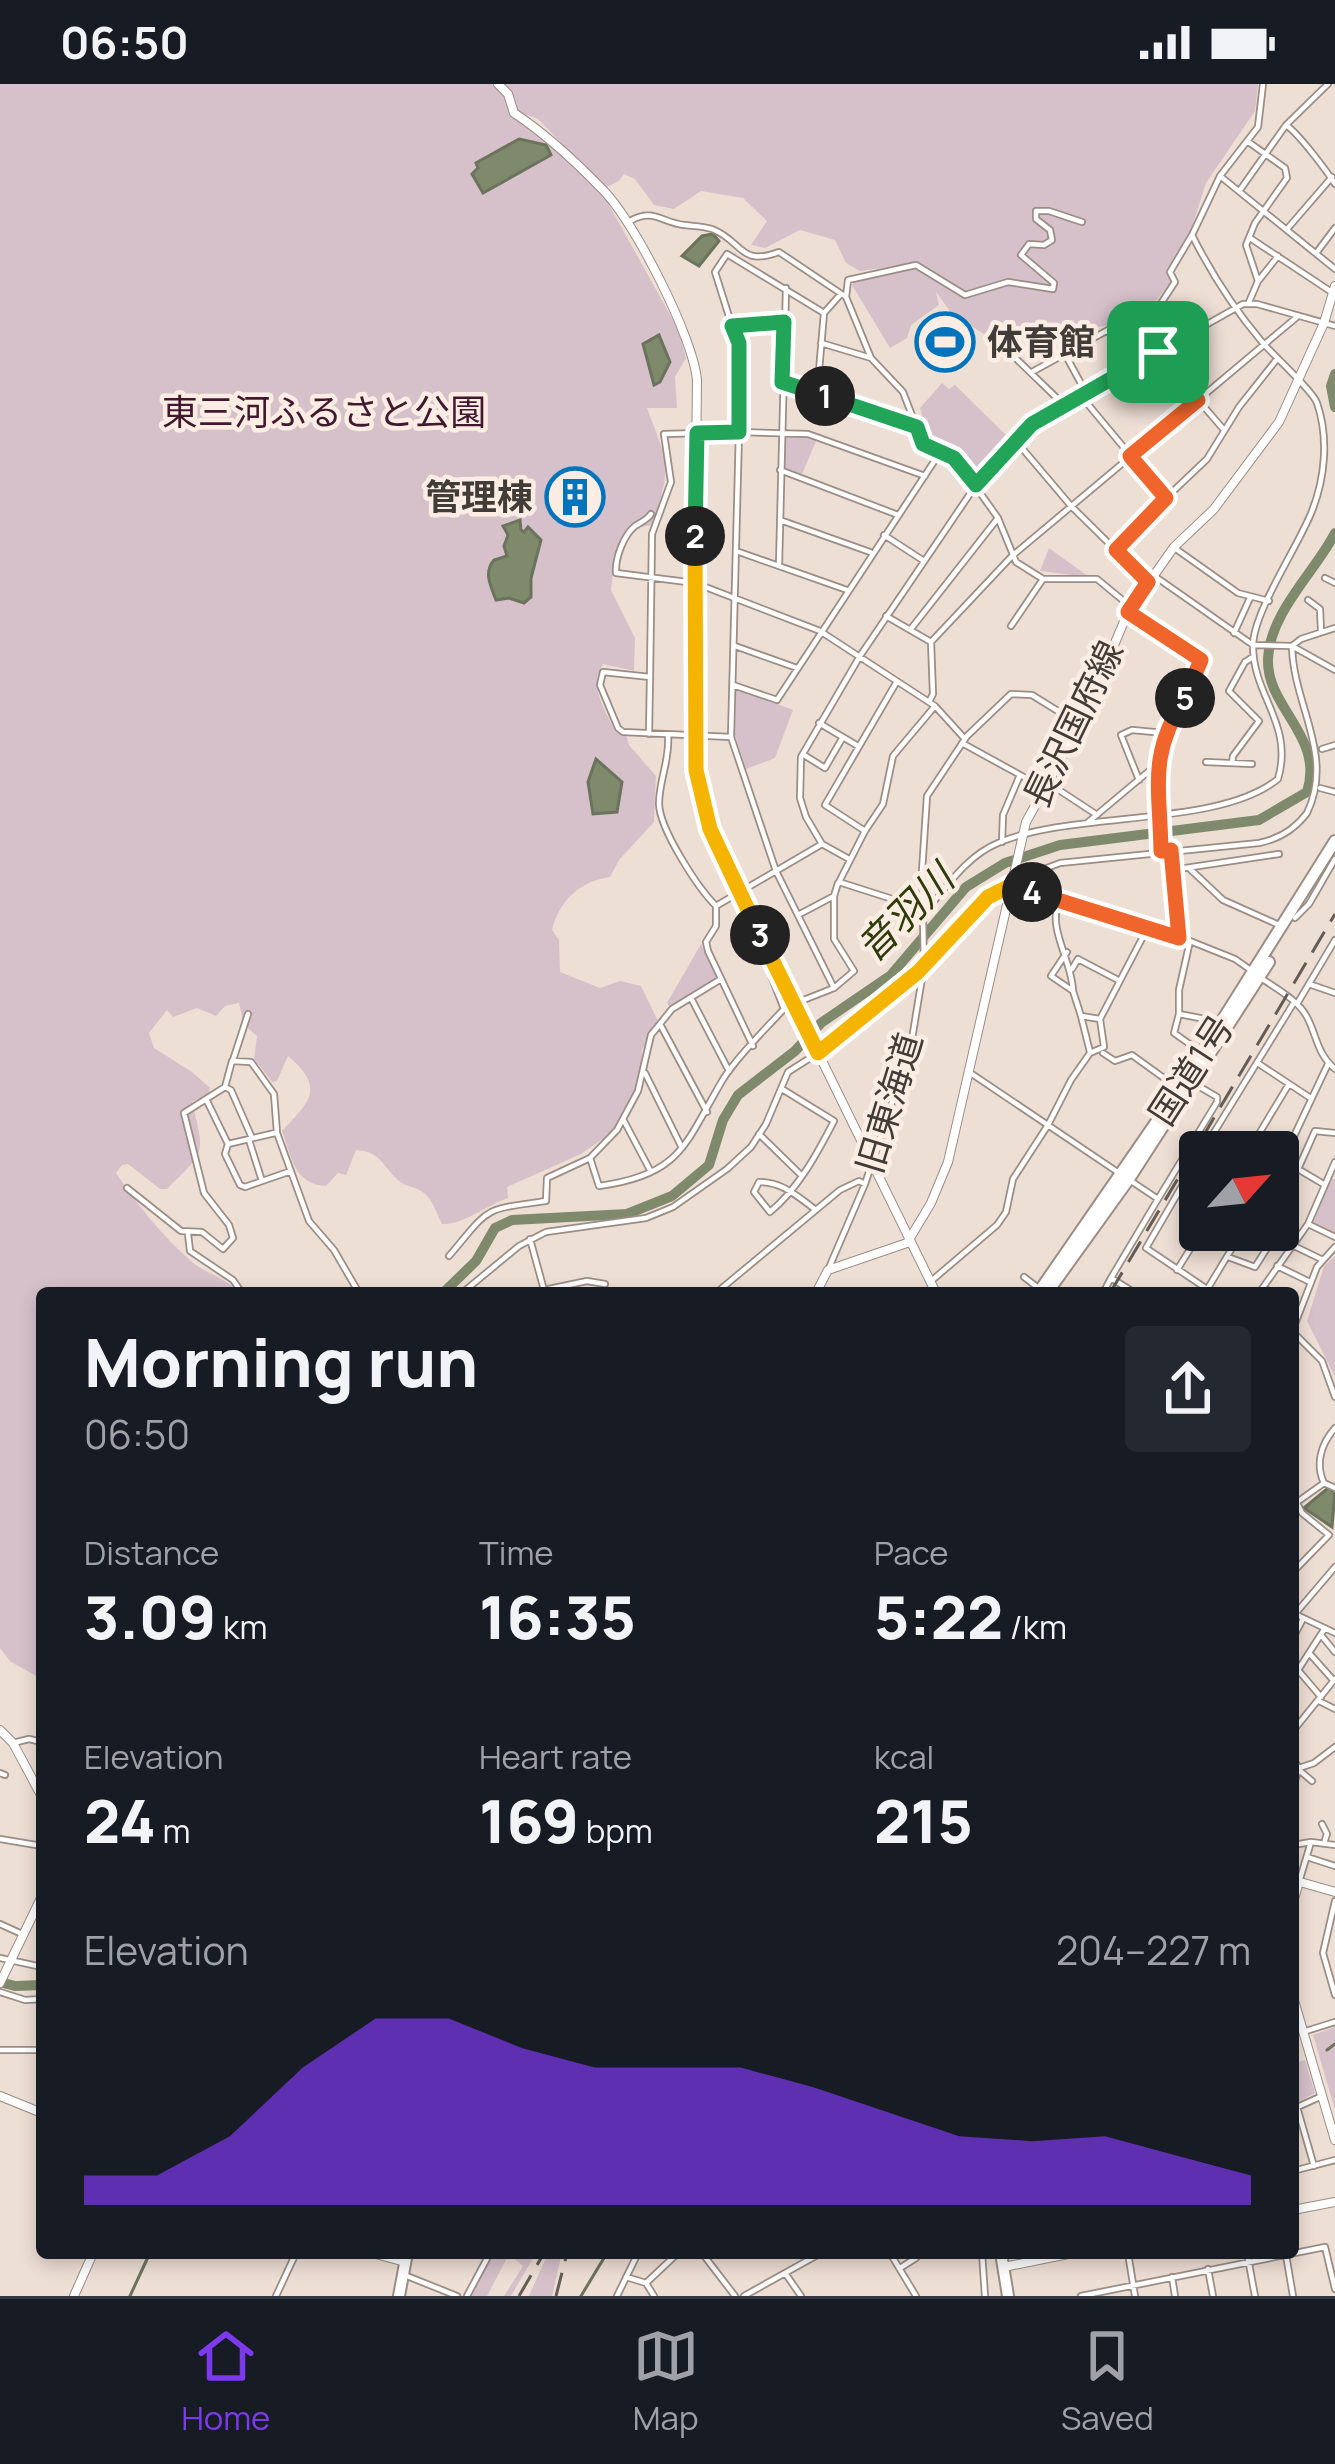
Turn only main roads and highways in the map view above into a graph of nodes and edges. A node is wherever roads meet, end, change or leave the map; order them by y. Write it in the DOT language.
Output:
graph roads {
  1 [pos="498,84"];
  2 [pos="1334,289"];
  3 [pos="1330,325"];
  4 [pos="1335,845"];
  5 [pos="1257,975"];
  6 [pos="1125,1177"];
  7 [pos="911,1240"];
  8 [pos="819,1287"];
  9 [pos="933,1287"];
  10 [pos="1046,1287"];
  11 [pos="0,1730"];
  12 [pos="36,1786"];
  13 [pos="1299,1882"];
  14 [pos="1333,1891"];
  15 [pos="36,1907"];
  16 [pos="5,1961"];
  17 [pos="0,1983"];
  18 [pos="1299,2019"];
  19 [pos="0,2096"];
  20 [pos="36,2111"];
  21 [pos="1335,2140"];
  22 [pos="1335,2202"];
  23 [pos="1299,2209"];
  24 [pos="90,2259"];
  25 [pos="1002,2259"];
  26 [pos="1043,2259"];
  27 [pos="402,2261"];
  28 [pos="1003,2267"];
  29 [pos="74,2296"];
  30 [pos="396,2296"];
  31 [pos="1008,2296"];
  1 -- 7 [label="main road"];
  2 -- 3 [label="main road, 長沢国府線"];
  3 -- 7 [label="main road, 長沢国府線"];
  4 -- 5 [label="main road, 国道1号"];
  4 -- 5 [label="main road, 国道1号"];
  5 -- 6 [label="main road, 国道1号"];
  5 -- 6 [label="main road, 国道1号"];
  6 -- 10 [label="main road, 国道1号"];
  7 -- 8 [label="main road"];
  7 -- 9 [label="main road"];
  11 -- 12 [label="main road"];
  13 -- 14 [label="main road"];
  15 -- 16 [label="main road"];
  16 -- 17 [label="main road"];
  18 -- 21 [label="main road"];
  19 -- 20 [label="main road"];
  22 -- 23 [label="main road"];
  24 -- 29 [label="main road"];
  25 -- 28 [label="main road"];
  26 -- 28 [label="main road"];
  27 -- 30 [label="main road"];
  28 -- 31 [label="main road"];
}
